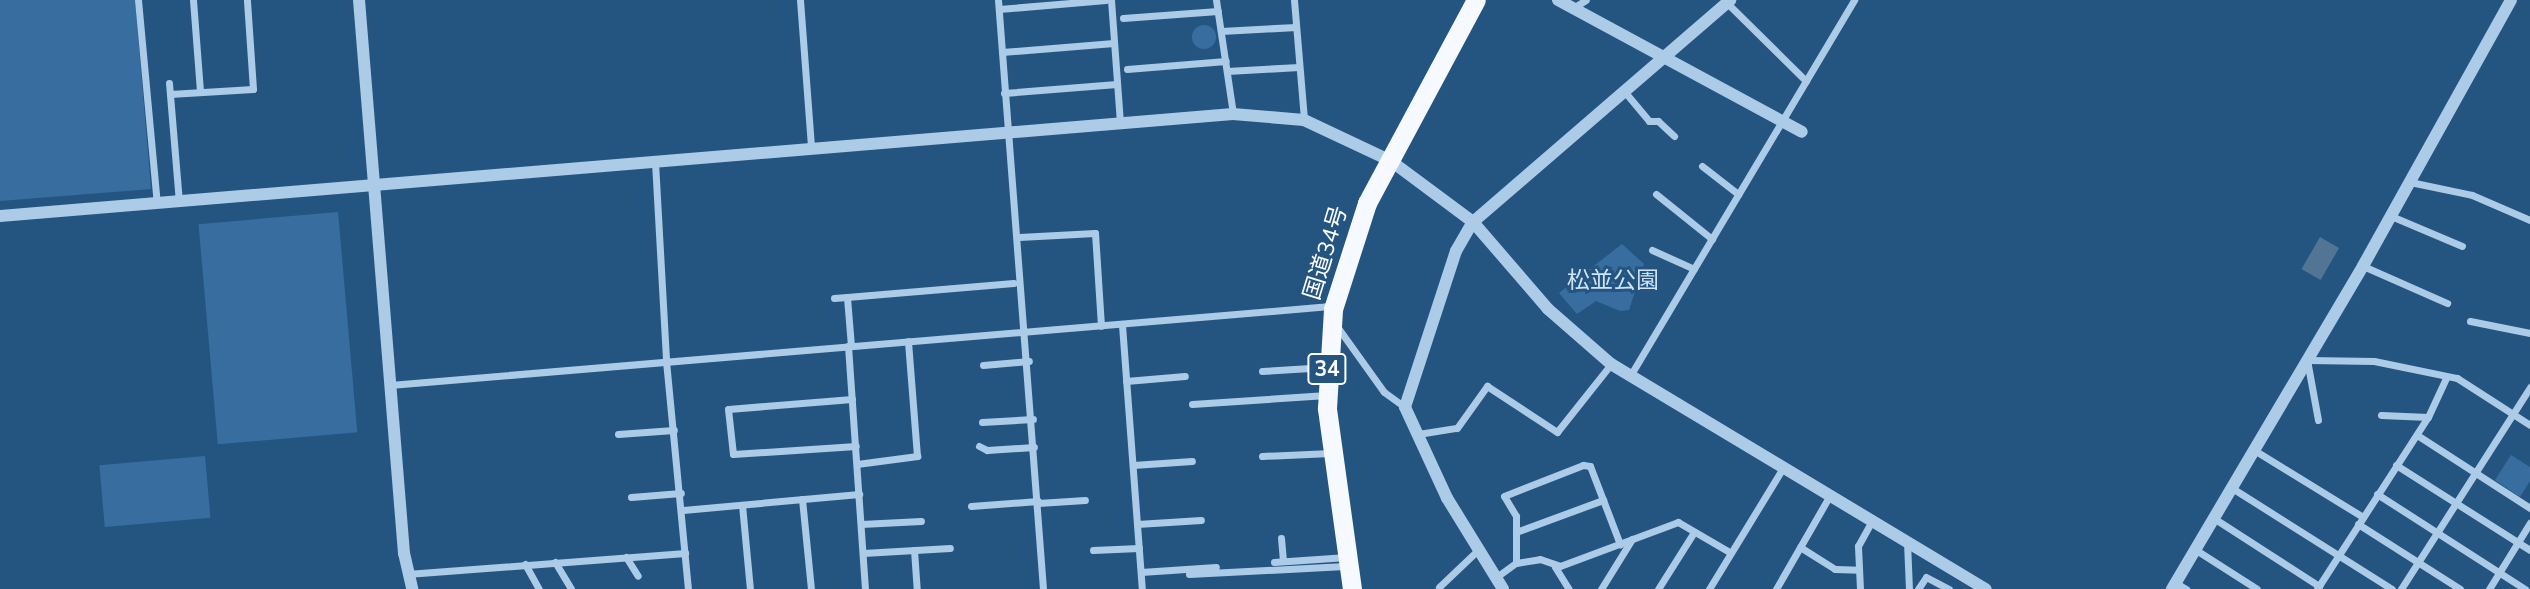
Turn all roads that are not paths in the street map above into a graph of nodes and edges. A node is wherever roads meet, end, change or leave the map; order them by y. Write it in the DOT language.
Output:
graph roads {
  1 [pos="138,0"];
  2 [pos="193,0"];
  3 [pos="247,0"];
  4 [pos="359,0"];
  5 [pos="800,0"];
  6 [pos="1109,0"];
  7 [pos="1216,0"];
  8 [pos="1294,0"];
  9 [pos="1476,0"];
  10 [pos="1558,0"];
  11 [pos="1586,0"];
  12 [pos="1854,0"];
  13 [pos="2511,0"];
  14 [pos="1728,2"];
  15 [pos="999,4"];
  16 [pos="1573,8"];
  17 [pos="1218,11"];
  18 [pos="1123,18"];
  19 [pos="1296,27"];
  20 [pos="1221,31"];
  21 [pos="1114,43"];
  22 [pos="1002,52"];
  23 [pos="1664,58"];
  24 [pos="1226,61"];
  25 [pos="1299,67"];
  26 [pos="1127,69"];
  27 [pos="1227,71"];
  28 [pos="1806,80"];
  29 [pos="169,83"];
  30 [pos="1117,84"];
  31 [pos="1624,91"];
  32 [pos="201,93"];
  33 [pos="1004,93"];
  34 [pos="170,94"];
  35 [pos="1233,114"];
  36 [pos="1304,120"];
  37 [pos="1121,123"];
  38 [pos="1780,124"];
  39 [pos="1011,131"];
  40 [pos="1802,132"];
  41 [pos="1674,136"];
  42 [pos="811,149"];
  43 [pos="1391,161"];
  44 [pos="655,162"];
  45 [pos="1702,166"];
  46 [pos="2410,182"];
  47 [pos="374,187"];
  48 [pos="1656,194"];
  49 [pos="1738,194"];
  50 [pos="178,201"];
  51 [pos="157,203"];
  52 [pos="0,216"];
  53 [pos="2391,216"];
  54 [pos="2530,220"];
  55 [pos="1473,222"];
  56 [pos="1019,237"];
  57 [pos="1712,239"];
  58 [pos="2462,246"];
  59 [pos="1652,250"];
  60 [pos="2362,266"];
  61 [pos="1694,269"];
  62 [pos="1013,282"];
  63 [pos="847,297"];
  64 [pos="834,298"];
  65 [pos="2447,303"];
  66 [pos="1333,312"];
  67 [pos="2470,321"];
  68 [pos="1122,325"];
  69 [pos="1101,326"];
  70 [pos="1025,332"];
  71 [pos="2530,333"];
  72 [pos="908,341"];
  73 [pos="850,346"];
  74 [pos="2307,360"];
  75 [pos="666,361"];
  76 [pos="1029,361"];
  77 [pos="1611,364"];
  78 [pos="983,365"];
  79 [pos="1326,367"];
  80 [pos="1262,371"];
  81 [pos="1185,376"];
  82 [pos="1630,376"];
  83 [pos="2446,378"];
  84 [pos="1126,381"];
  85 [pos="389,385"];
  86 [pos="2530,387"];
  87 [pos="1327,395"];
  88 [pos="852,399"];
  89 [pos="1192,404"];
  90 [pos="1405,407"];
  91 [pos="2513,414"];
  92 [pos="2381,415"];
  93 [pos="2428,417"];
  94 [pos="1033,419"];
  95 [pos="2318,420"];
  96 [pos="982,422"];
  97 [pos="2530,425"];
  98 [pos="674,430"];
  99 [pos="618,434"];
  100 [pos="1417,434"];
  101 [pos="2417,435"];
  102 [pos="856,446"];
  103 [pos="979,446"];
  104 [pos="1034,446"];
  105 [pos="2254,450"];
  106 [pos="1333,453"];
  107 [pos="1262,456"];
  108 [pos="1192,461"];
  109 [pos="857,464"];
  110 [pos="1133,465"];
  111 [pos="2396,465"];
  112 [pos="1783,468"];
  113 [pos="2475,472"];
  114 [pos="2232,488"];
  115 [pos="681,493"];
  116 [pos="859,494"];
  117 [pos="2377,494"];
  118 [pos="1830,495"];
  119 [pos="631,497"];
  120 [pos="802,499"];
  121 [pos="1085,500"];
  122 [pos="1603,500"];
  123 [pos="1038,502"];
  124 [pos="2455,503"];
  125 [pos="742,505"];
  126 [pos="971,506"];
  127 [pos="2530,508"];
  128 [pos="683,510"];
  129 [pos="2215,519"];
  130 [pos="1201,520"];
  131 [pos="2361,520"];
  132 [pos="921,521"];
  133 [pos="1872,521"];
  134 [pos="2530,523"];
  135 [pos="861,524"];
  136 [pos="1137,524"];
  137 [pos="1695,532"];
  138 [pos="1516,533"];
  139 [pos="2438,533"];
  140 [pos="1281,538"];
  141 [pos="1632,539"];
  142 [pos="1907,542"];
  143 [pos="2518,542"];
  144 [pos="1620,544"];
  145 [pos="1800,547"];
  146 [pos="950,548"];
  147 [pos="1139,548"];
  148 [pos="914,550"];
  149 [pos="1093,550"];
  150 [pos="1478,550"];
  151 [pos="2196,550"];
  152 [pos="2530,550"];
  153 [pos="685,553"];
  154 [pos="863,553"];
  155 [pos="1731,553"];
  156 [pos="2339,554"];
  157 [pos="626,557"];
  158 [pos="1348,561"];
  159 [pos="555,562"];
  160 [pos="2418,562"];
  161 [pos="1516,563"];
  162 [pos="525,564"];
  163 [pos="1216,567"];
  164 [pos="1555,567"];
  165 [pos="1859,570"];
  166 [pos="1141,572"];
  167 [pos="2500,572"];
  168 [pos="407,574"];
  169 [pos="1189,575"];
  170 [pos="638,576"];
  171 [pos="1494,578"];
  172 [pos="1439,587"];
  173 [pos="2178,587"];
  174 [pos="2321,587"];
  175 [pos="412,589"];
  176 [pos="539,589"];
  177 [pos="571,589"];
  178 [pos="688,589"];
  179 [pos="750,589"];
  180 [pos="811,589"];
  181 [pos="865,589"];
  182 [pos="917,589"];
  183 [pos="1043,589"];
  184 [pos="1142,589"];
  185 [pos="1352,589"];
  186 [pos="1503,589"];
  187 [pos="1569,589"];
  188 [pos="1601,589"];
  189 [pos="1658,589"];
  190 [pos="1709,589"];
  191 [pos="1776,589"];
  192 [pos="1860,589"];
  193 [pos="1909,589"];
  194 [pos="1918,589"];
  195 [pos="1949,589"];
  196 [pos="1986,589"];
  197 [pos="2257,589"];
  198 [pos="2392,589"];
  199 [pos="2401,589"];
  200 [pos="2460,589"];
  201 [pos="2489,589"];
  202 [pos="2525,589"];
  1 -- 51 [label="street"];
  2 -- 32 [label="street"];
  3 -- 32 [label="street"];
  4 -- 47 [label="street"];
  5 -- 42 [label="street"];
  6 -- 15 [label="street"];
  6 -- 21 [label="street"];
  7 -- 17 [label="street"];
  8 -- 19 [label="street"];
  9 -- 43 [label="highway, 国道34号 / 34"];
  10 -- 16 [label="street"];
  11 -- 16 [label="street"];
  12 -- 28 [label="street"];
  13 -- 46 [label="street"];
  14 -- 23 [label="street"];
  14 -- 28 [label="street"];
  15 -- 22 [label="street"];
  16 -- 23 [label="street"];
  17 -- 18 [label="street"];
  17 -- 20 [label="street"];
  19 -- 20 [label="street"];
  19 -- 25 [label="street"];
  20 -- 24 [label="street"];
  21 -- 22 [label="street"];
  21 -- 30 [label="street"];
  22 -- 33 [label="street"];
  23 -- 31 [label="street"];
  23 -- 38 [label="street"];
  24 -- 26 [label="street"];
  24 -- 27 [label="street"];
  25 -- 27 [label="street"];
  25 -- 36 [label="street"];
  27 -- 35 [label="street"];
  28 -- 38 [label="street"];
  29 -- 34 [label="street"];
  30 -- 33 [label="street"];
  30 -- 37 [label="street"];
  31 -- 41 [label="street"];
  31 -- 55 [label="street"];
  32 -- 34 [label="street"];
  33 -- 39 [label="street"];
  34 -- 50 [label="street"];
  35 -- 36 [label="street"];
  35 -- 37 [label="street"];
  36 -- 43 [label="street"];
  37 -- 39 [label="street"];
  38 -- 40 [label="street"];
  38 -- 49 [label="street"];
  39 -- 42 [label="street"];
  39 -- 56 [label="street"];
  42 -- 44 [label="street"];
  43 -- 55 [label="street"];
  43 -- 66 [label="highway, 国道34号 / 34"];
  44 -- 47 [label="street"];
  44 -- 75 [label="street"];
  45 -- 49 [label="street"];
  46 -- 53 [label="street"];
  46 -- 54 [label="street"];
  47 -- 50 [label="street"];
  47 -- 85 [label="street"];
  48 -- 57 [label="street"];
  49 -- 57 [label="street"];
  50 -- 51 [label="street"];
  51 -- 52 [label="street"];
  53 -- 58 [label="street"];
  53 -- 60 [label="street"];
  55 -- 77 [label="street"];
  55 -- 90 [label="street"];
  56 -- 69 [label="street"];
  56 -- 70 [label="street"];
  57 -- 61 [label="street"];
  59 -- 61 [label="street"];
  60 -- 65 [label="street"];
  60 -- 74 [label="street"];
  61 -- 82 [label="street"];
  62 -- 63 [label="street"];
  63 -- 64 [label="street"];
  63 -- 73 [label="street"];
  66 -- 68 [label="street"];
  66 -- 79 [label="highway, 国道34号 / 34"];
  66 -- 90 [label="street"];
  67 -- 71 [label="street"];
  68 -- 69 [label="street"];
  68 -- 84 [label="street"];
  69 -- 70 [label="street"];
  70 -- 72 [label="street"];
  70 -- 76 [label="street"];
  72 -- 73 [label="street"];
  72 -- 109 [label="street"];
  73 -- 75 [label="street"];
  73 -- 88 [label="street"];
  74 -- 83 [label="street"];
  74 -- 95 [label="street"];
  74 -- 105 [label="street"];
  75 -- 85 [label="street"];
  75 -- 98 [label="street"];
  76 -- 78 [label="street"];
  76 -- 94 [label="street"];
  77 -- 82 [label="street"];
  77 -- 100 [label="street"];
  79 -- 80 [label="street"];
  79 -- 87 [label="highway, 国道34号 / 34"];
  81 -- 84 [label="street"];
  82 -- 112 [label="street"];
  83 -- 91 [label="street"];
  83 -- 93 [label="street"];
  84 -- 110 [label="street"];
  85 -- 168 [label="street"];
  86 -- 91 [label="street"];
  87 -- 89 [label="street"];
  87 -- 106 [label="highway, 国道34号 / 34"];
  88 -- 102 [label="street"];
  88 -- 102 [label="street"];
  90 -- 100 [label="street"];
  91 -- 97 [label="street"];
  91 -- 113 [label="street"];
  92 -- 93 [label="street"];
  93 -- 101 [label="street"];
  94 -- 96 [label="street"];
  94 -- 104 [label="street"];
  98 -- 99 [label="street"];
  98 -- 115 [label="street"];
  100 -- 150 [label="street"];
  101 -- 111 [label="street"];
  101 -- 113 [label="street"];
  102 -- 109 [label="street"];
  103 -- 104 [label="street"];
  104 -- 123 [label="street"];
  105 -- 114 [label="street"];
  105 -- 131 [label="street"];
  106 -- 107 [label="street"];
  106 -- 158 [label="highway, 国道34号 / 34"];
  108 -- 110 [label="street"];
  109 -- 116 [label="street"];
  110 -- 136 [label="street"];
  111 -- 117 [label="street"];
  111 -- 124 [label="street"];
  112 -- 118 [label="street"];
  112 -- 155 [label="street"];
  113 -- 124 [label="street"];
  113 -- 127 [label="street"];
  114 -- 129 [label="street"];
  114 -- 156 [label="street"];
  115 -- 119 [label="street"];
  115 -- 128 [label="street"];
  116 -- 120 [label="street"];
  116 -- 135 [label="street"];
  117 -- 131 [label="street"];
  117 -- 139 [label="street"];
  118 -- 133 [label="street"];
  118 -- 145 [label="street"];
  120 -- 125 [label="street"];
  120 -- 180 [label="street"];
  121 -- 123 [label="street"];
  122 -- 138 [label="street"];
  122 -- 138 [label="street"];
  122 -- 144 [label="street"];
  123 -- 126 [label="street"];
  123 -- 183 [label="street"];
  124 -- 139 [label="street"];
  124 -- 143 [label="street"];
  125 -- 128 [label="street"];
  125 -- 179 [label="street"];
  128 -- 153 [label="street"];
  129 -- 151 [label="street"];
  129 -- 174 [label="street"];
  130 -- 136 [label="street"];
  131 -- 156 [label="street"];
  131 -- 160 [label="street"];
  132 -- 135 [label="street"];
  133 -- 142 [label="street"];
  133 -- 165 [label="street"];
  134 -- 143 [label="street"];
  135 -- 154 [label="street"];
  136 -- 147 [label="street"];
  137 -- 141 [label="street"];
  137 -- 155 [label="street"];
  137 -- 189 [label="street"];
  138 -- 161 [label="street"];
  139 -- 160 [label="street"];
  139 -- 167 [label="street"];
  140 -- 158 [label="street"];
  141 -- 144 [label="street"];
  141 -- 188 [label="street"];
  142 -- 193 [label="street"];
  142 -- 196 [label="street"];
  143 -- 152 [label="street"];
  143 -- 167 [label="street"];
  144 -- 164 [label="street"];
  145 -- 165 [label="street"];
  145 -- 191 [label="street"];
  146 -- 148 [label="street"];
  147 -- 149 [label="street"];
  147 -- 166 [label="street"];
  148 -- 154 [label="street"];
  148 -- 182 [label="street"];
  150 -- 171 [label="street"];
  150 -- 172 [label="street"];
  151 -- 173 [label="street"];
  151 -- 197 [label="street"];
  153 -- 157 [label="street"];
  153 -- 178 [label="street"];
  154 -- 181 [label="street"];
  155 -- 190 [label="street"];
  156 -- 174 [label="street"];
  156 -- 198 [label="street"];
  157 -- 159 [label="street"];
  157 -- 170 [label="street"];
  158 -- 169 [label="street"];
  158 -- 185 [label="highway, 国道34号 / 34"];
  159 -- 162 [label="street"];
  159 -- 177 [label="street"];
  160 -- 199 [label="street"];
  160 -- 200 [label="street"];
  161 -- 164 [label="street"];
  161 -- 171 [label="street"];
  162 -- 168 [label="street"];
  162 -- 176 [label="street"];
  163 -- 166 [label="street"];
  164 -- 187 [label="street"];
  165 -- 192 [label="street"];
  166 -- 184 [label="street"];
  167 -- 201 [label="street"];
  167 -- 202 [label="street"];
  168 -- 175 [label="street"];
  171 -- 186 [label="street"];
  194 -- 195 [label="street"];
}
